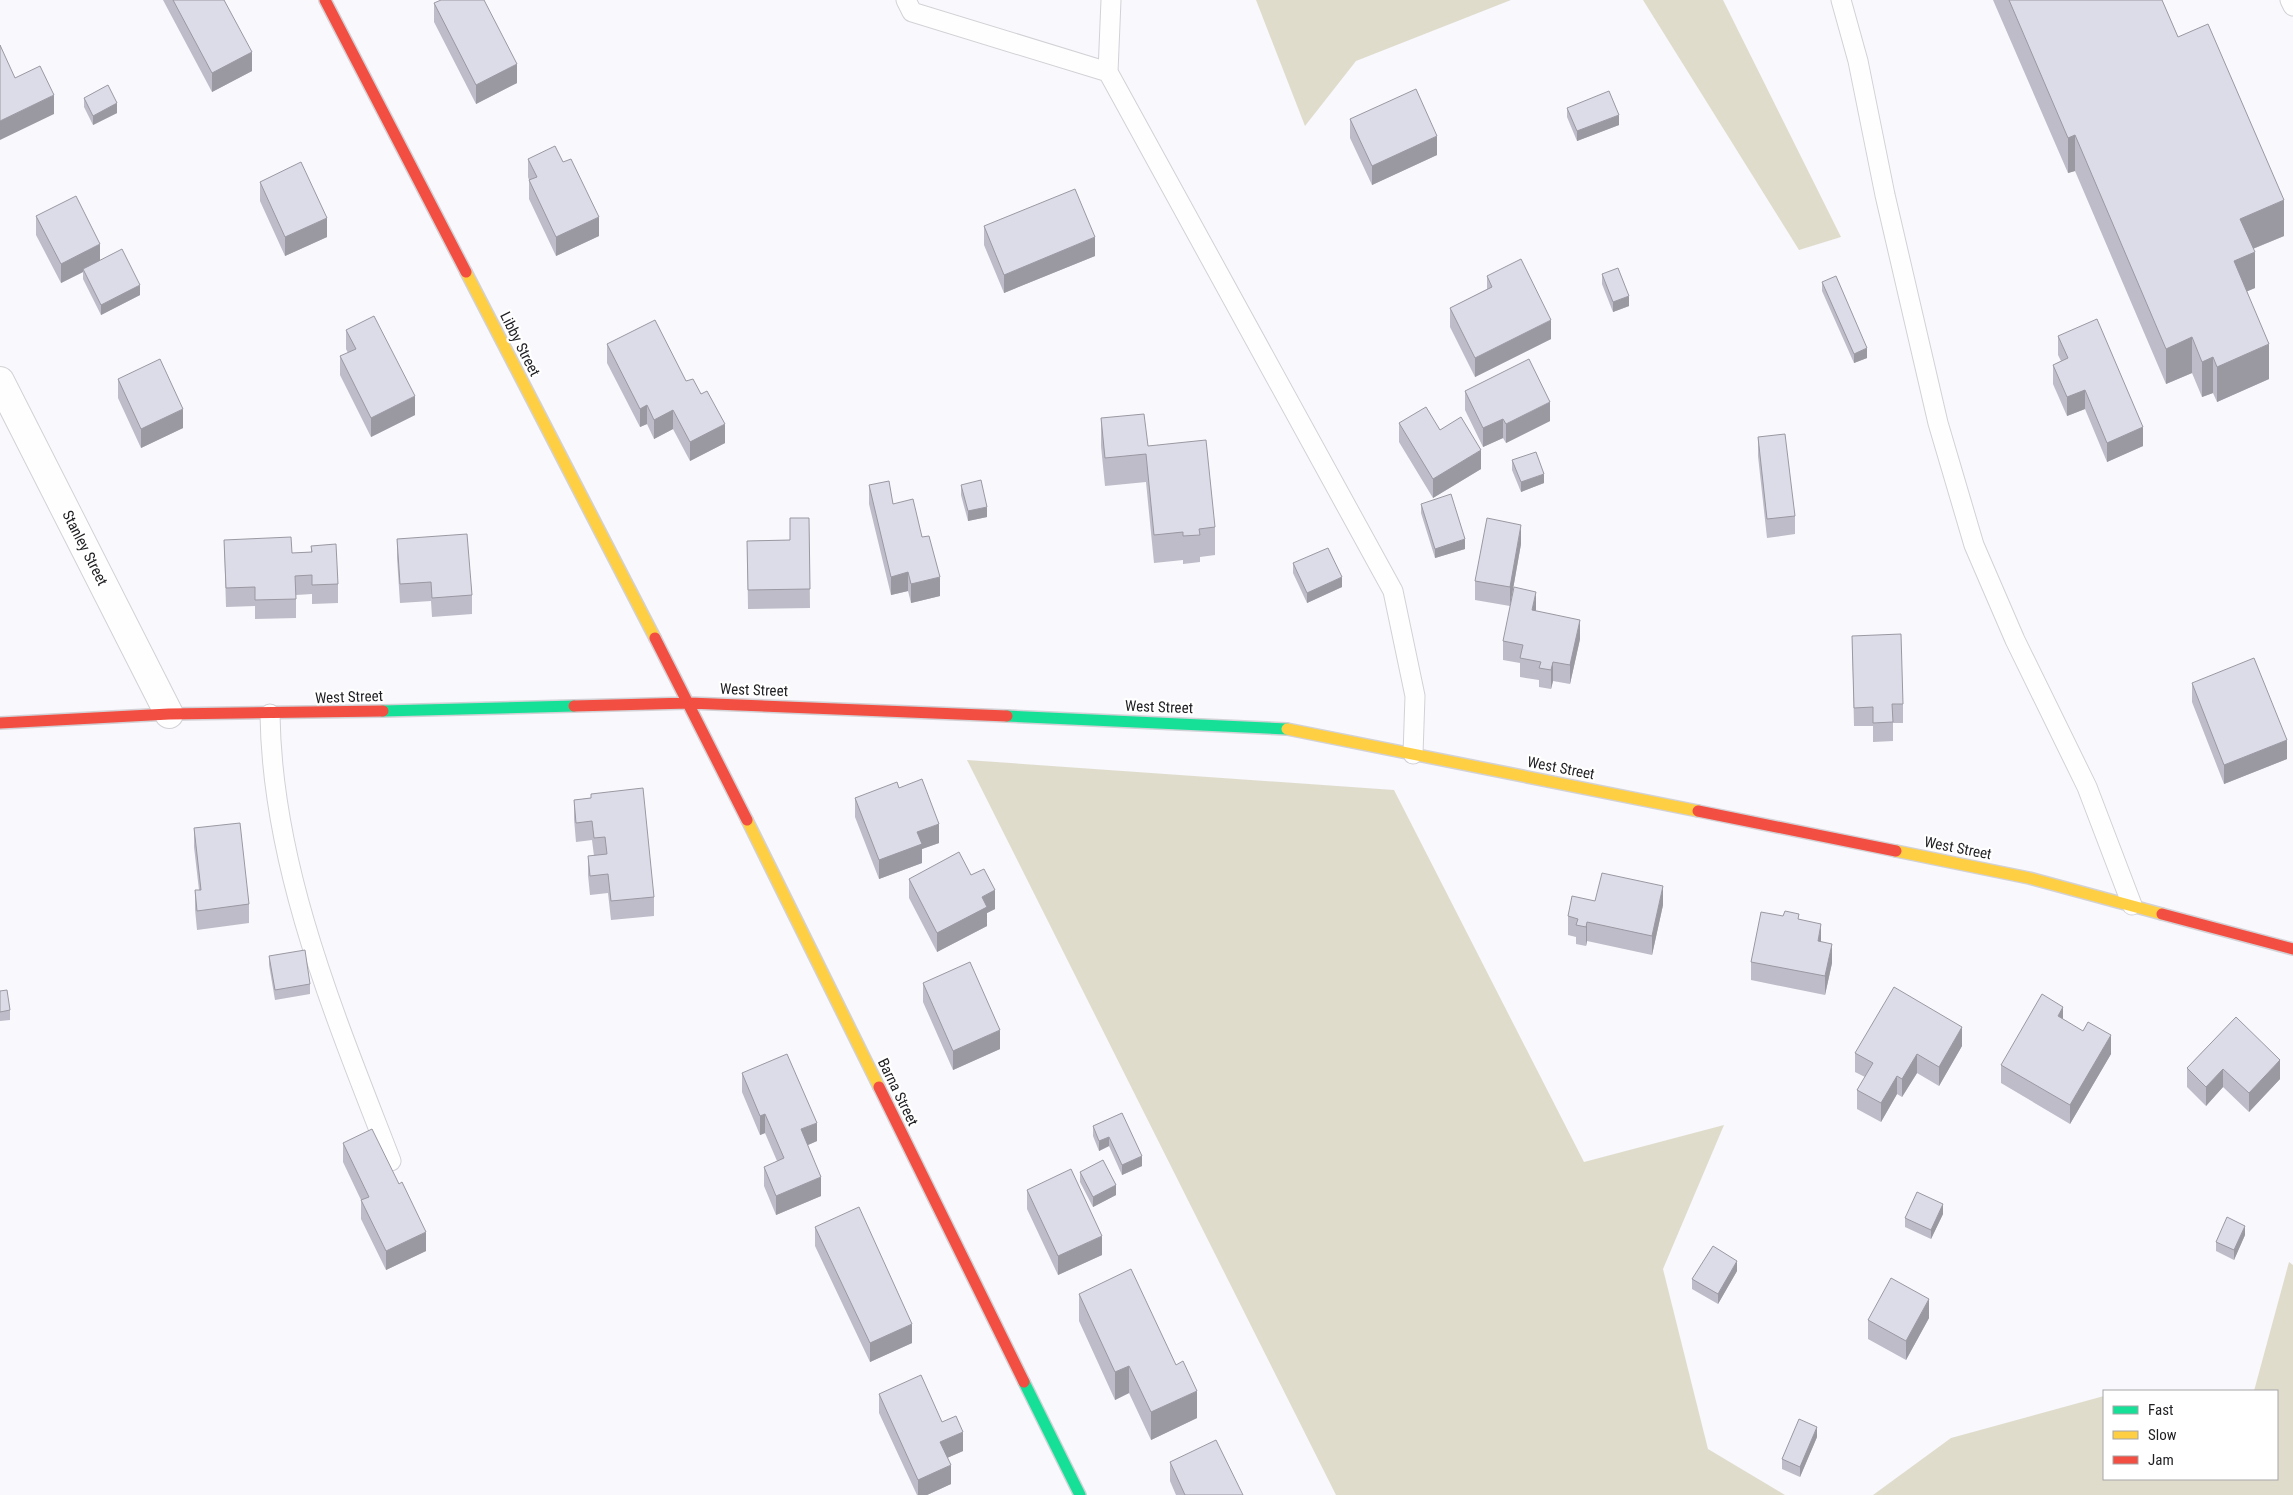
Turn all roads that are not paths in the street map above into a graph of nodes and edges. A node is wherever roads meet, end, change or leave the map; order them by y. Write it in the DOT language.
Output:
graph roads {
  1 [pos="325,0"];
  2 [pos="906,0"];
  3 [pos="1111,0"];
  4 [pos="1841,0"];
  5 [pos="2290,0"];
  6 [pos="2293,6"];
  7 [pos="1108,72"];
  8 [pos="0,381"];
  9 [pos="689,702"];
  10 [pos="170,714"];
  11 [pos="270,714"];
  12 [pos="0,723"];
  13 [pos="1413,754"];
  14 [pos="2132,905"];
  15 [pos="2293,949"];
  16 [pos="391,1161"];
  17 [pos="1080,1495"];
  1 -- 9 [label="main road, Libby Street"];
  2 -- 7 [label="lane"];
  3 -- 7 [label="lane"];
  4 -- 14 [label="lane"];
  5 -- 6 [label="lane"];
  7 -- 13 [label="lane"];
  8 -- 10 [label="street, Stanley Street"];
  9 -- 11 [label="main road, West Street"];
  9 -- 13 [label="main road, West Street"];
  9 -- 17 [label="main road, Barna Street"];
  10 -- 11 [label="main road, West Street"];
  10 -- 12 [label="main road, West Street"];
  11 -- 16 [label="lane"];
  13 -- 14 [label="main road, West Street"];
  14 -- 15 [label="main road, West Street"];
}
